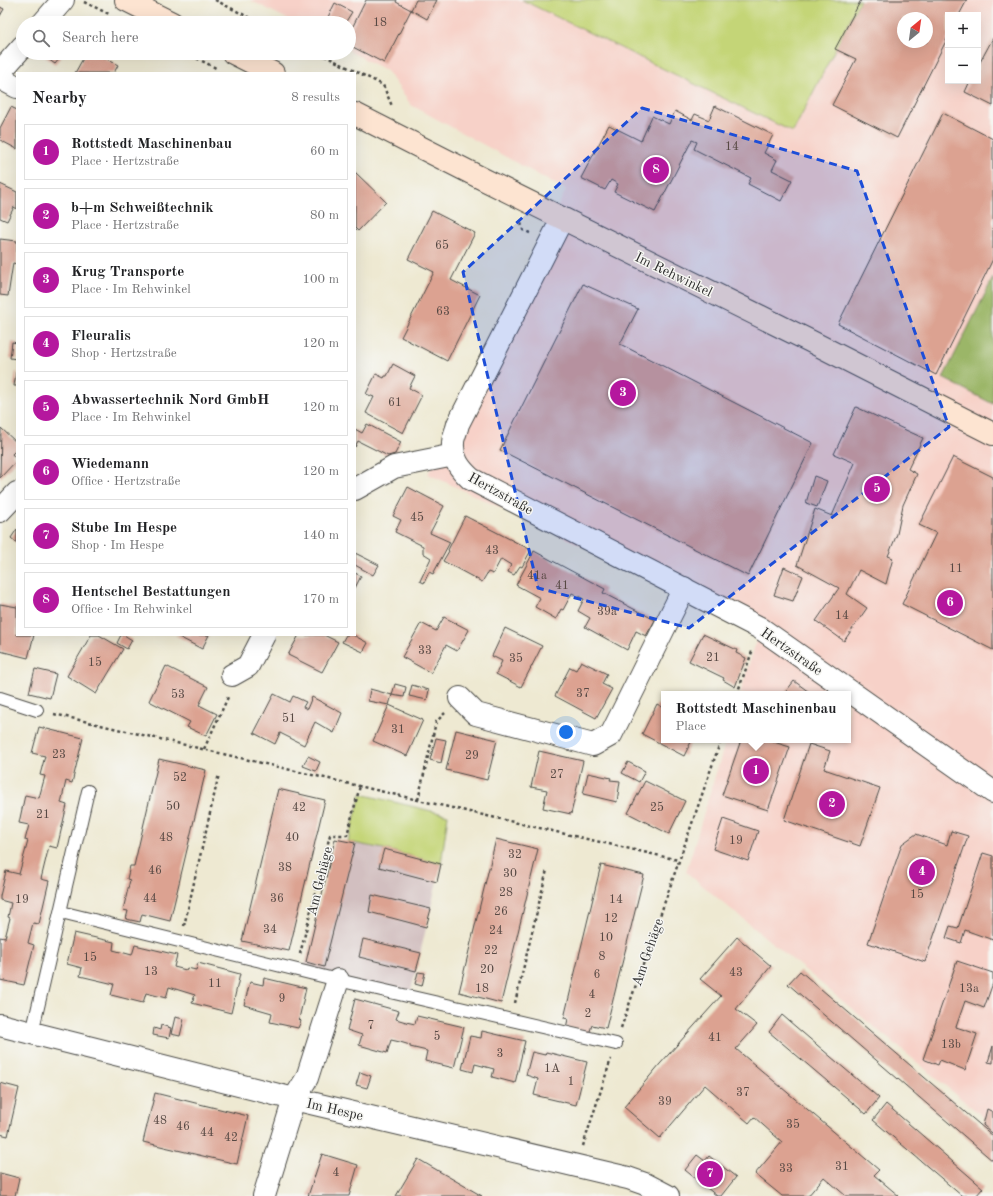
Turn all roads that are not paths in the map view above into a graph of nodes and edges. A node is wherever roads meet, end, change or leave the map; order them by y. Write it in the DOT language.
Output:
graph roads {
  1 [pos="62,0"];
  2 [pos="120,8"];
  3 [pos="49,16"];
  4 [pos="148,16"];
  5 [pos="16,54"];
  6 [pos="226,61"];
  7 [pos="0,72"];
  8 [pos="269,72"];
  9 [pos="0,78"];
  10 [pos="16,86"];
  11 [pos="356,115"];
  12 [pos="562,218"];
  13 [pos="993,434"];
  14 [pos="454,456"];
  15 [pos="356,487"];
  16 [pos="16,494"];
  17 [pos="0,511"];
  18 [pos="684,588"];
  19 [pos="263,636"];
  20 [pos="232,674"];
  21 [pos="850,691"];
  22 [pos="851,692"];
  23 [pos="0,698"];
  24 [pos="460,698"];
  25 [pos="37,710"];
  26 [pos="88,791"];
  27 [pos="993,792"];
  28 [pos="61,912"];
  29 [pos="338,980"];
  30 [pos="0,1025"];
  31 [pos="32,1033"];
  32 [pos="616,1044"];
  33 [pos="294,1099"];
  34 [pos="264,1196"];
  35 [pos="668,1196"];
  1 -- 3 [label="street"];
  2 -- 4 [label="street"];
  5 -- 7 [label="street"];
  6 -- 8 [label="street"];
  9 -- 10 [label="street"];
  11 -- 12 [label="street, Im Rehwinkel"];
  12 -- 13 [label="street, Im Rehwinkel"];
  12 -- 14 [label="street"];
  14 -- 15 [label="street"];
  14 -- 18 [label="street, Hertzstraße"];
  16 -- 17 [label="street"];
  18 -- 21 [label="street, Hertzstraße"];
  18 -- 24 [label="street"];
  19 -- 20 [label="street"];
  22 -- 27 [label="street, Hertzstraße"];
  23 -- 25 [label="lane"];
  26 -- 28 [label="lane"];
  28 -- 29 [label="lane"];
  28 -- 31 [label="lane"];
  29 -- 32 [label="lane"];
  29 -- 33 [label="street"];
  30 -- 31 [label="street, Im Hespe"];
  31 -- 33 [label="street, Im Hespe"];
  33 -- 34 [label="street"];
  33 -- 35 [label="street, Im Hespe"];
}
